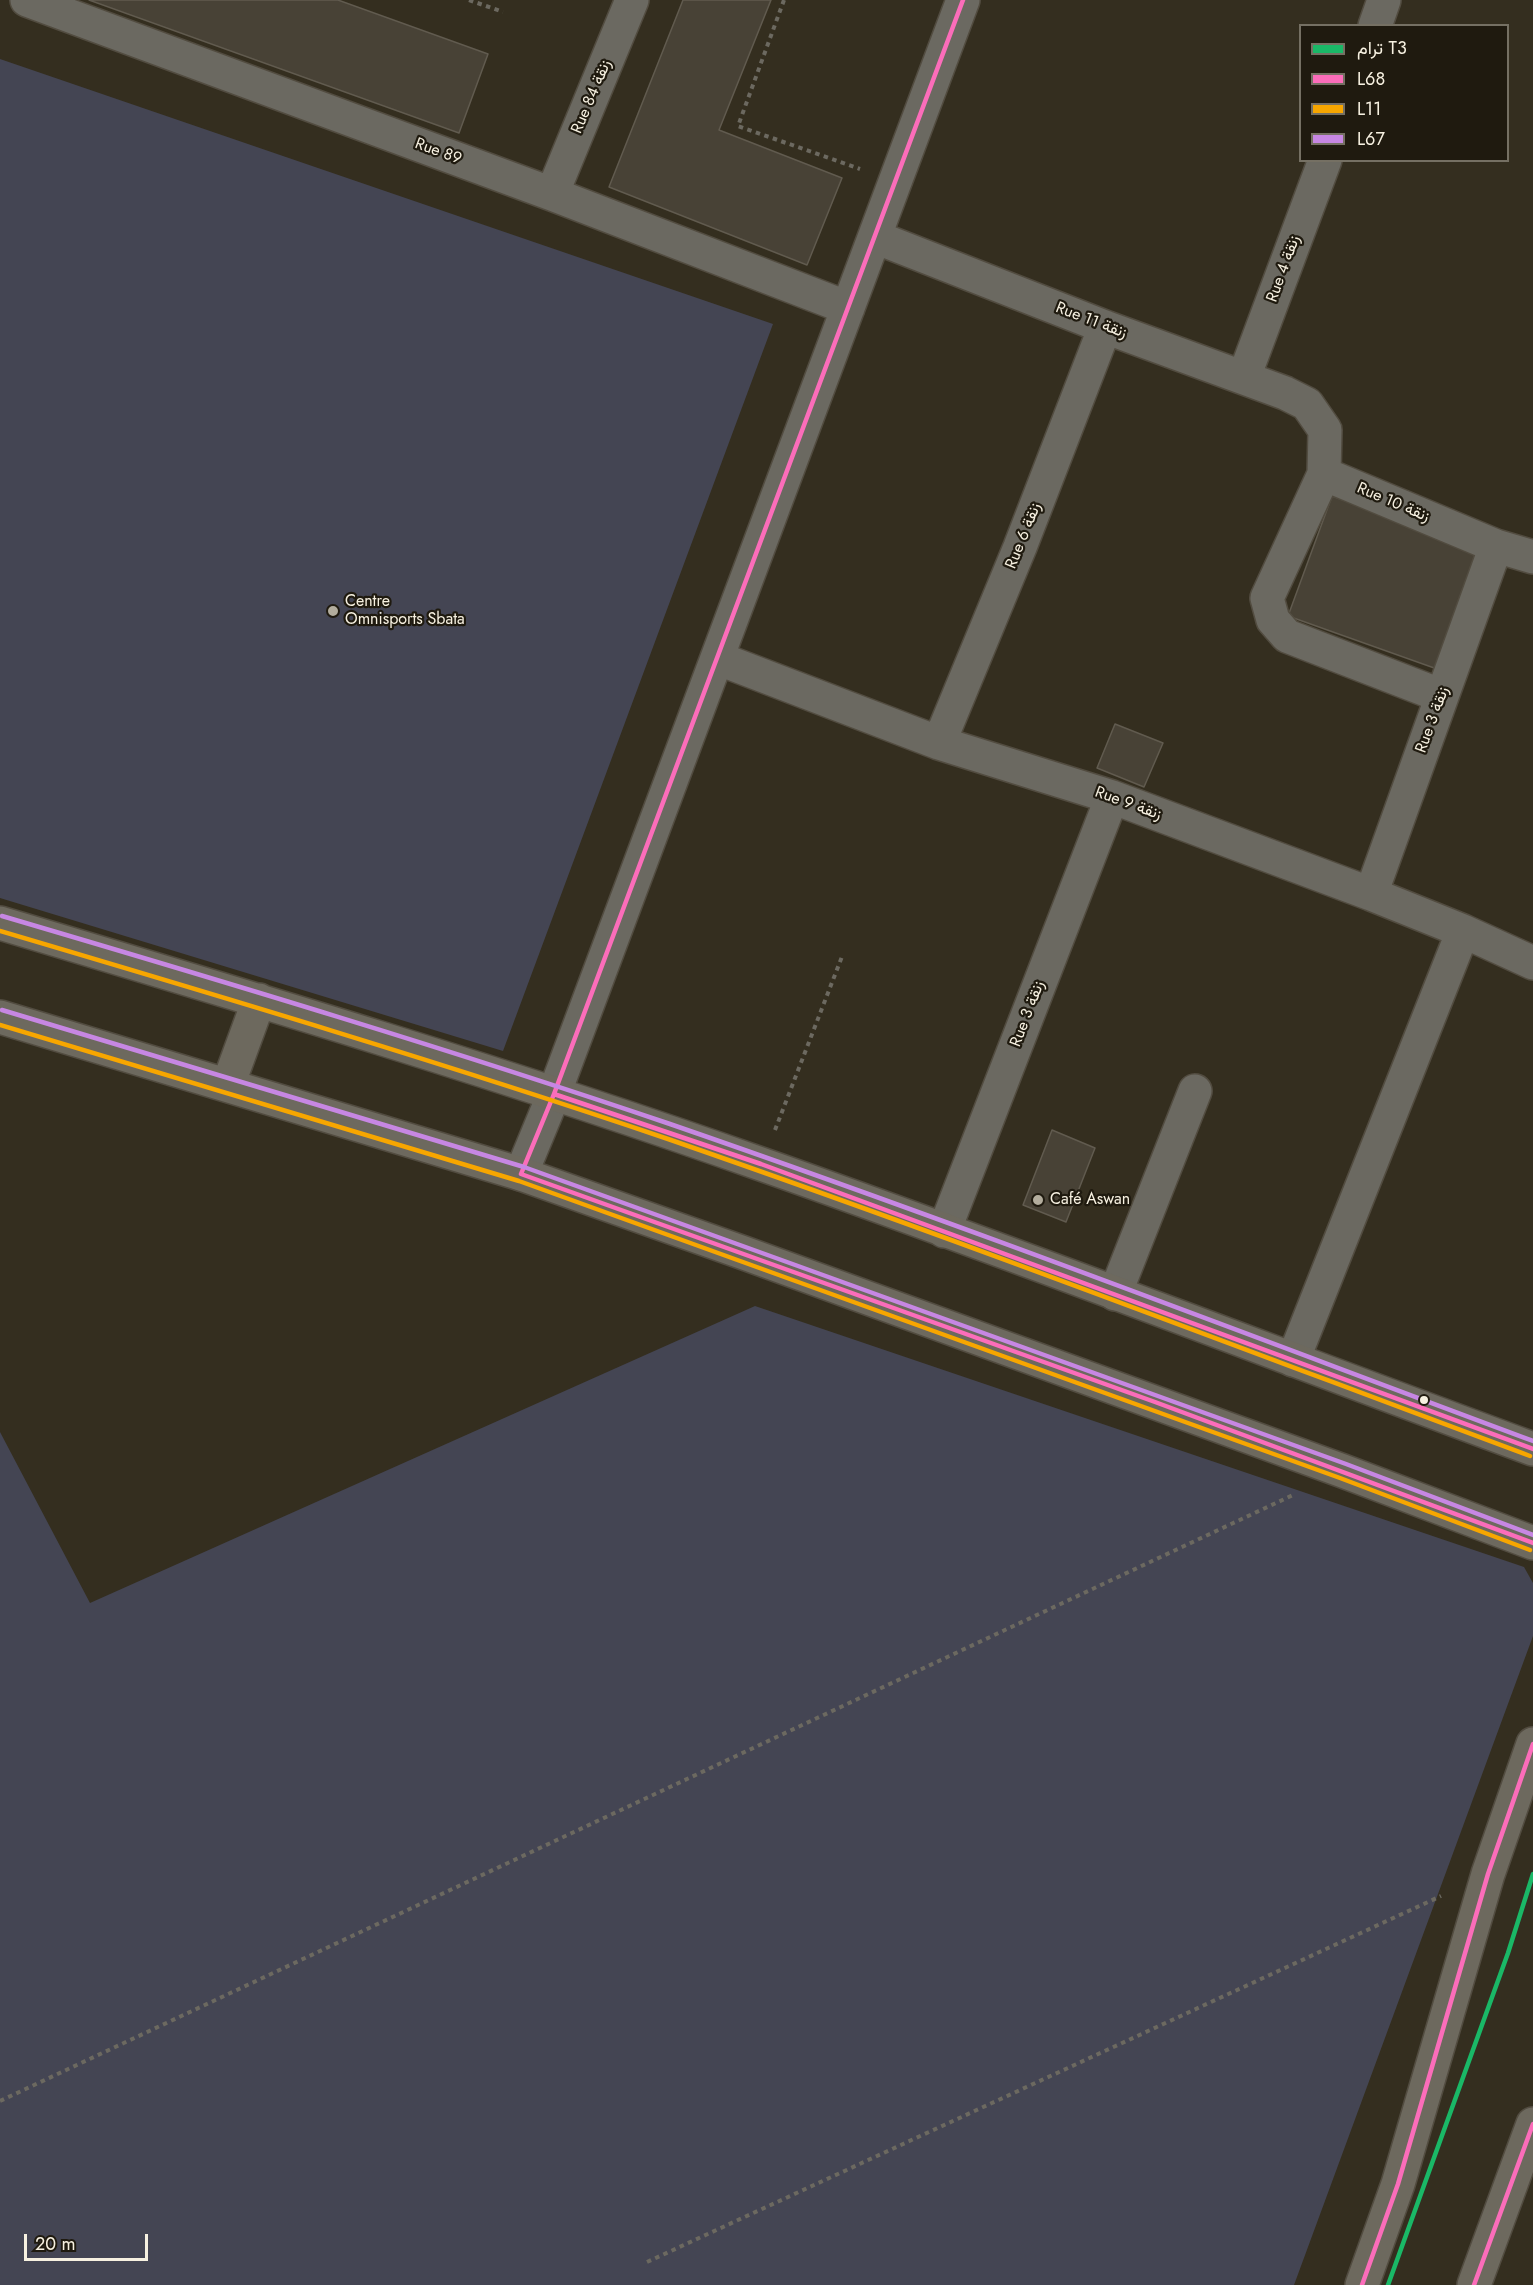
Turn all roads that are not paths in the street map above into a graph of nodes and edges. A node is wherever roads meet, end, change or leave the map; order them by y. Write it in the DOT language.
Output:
graph roads {
  1 [pos="27,0"];
  2 [pos="632,0"];
  3 [pos="963,0"];
  4 [pos="1384,0"];
  5 [pos="1376,24"];
  6 [pos="1324,162"];
  7 [pos="552,194"];
  8 [pos="874,237"];
  9 [pos="848,308"];
  10 [pos="1105,327"];
  11 [pos="1244,377"];
  12 [pos="1324,474"];
  13 [pos="1496,546"];
  14 [pos="1533,557"];
  15 [pos="717,658"];
  16 [pos="1442,696"];
  17 [pos="939,742"];
  18 [pos="1112,797"];
  19 [pos="1371,894"];
  20 [pos="0,923"];
  21 [pos="1463,931"];
  22 [pos="1533,963"];
  23 [pos="259,1000"];
  24 [pos="0,1017"];
  25 [pos="228,1085"];
  26 [pos="1195,1091"];
  27 [pos="554,1094"];
  28 [pos="521,1174"];
  29 [pos="944,1231"];
  30 [pos="1115,1294"];
  31 [pos="1293,1360"];
  32 [pos="1533,1449"];
  33 [pos="1533,1543"];
  34 [pos="1533,1744"];
  35 [pos="1533,2124"];
  36 [pos="1362,2285"];
  37 [pos="1474,2285"];
  1 -- 7 [label="street, Rue 89"];
  2 -- 7 [label="street, Rue 84 زنقة"];
  3 -- 8 [label="street"];
  4 -- 5 [label="street"];
  6 -- 11 [label="street, Rue 4 زنقة"];
  7 -- 9 [label="street, Rue 89"];
  8 -- 9 [label="street"];
  8 -- 10 [label="street, Rue 11 زنقة"];
  9 -- 15 [label="street"];
  10 -- 11 [label="street, Rue 11 زنقة"];
  10 -- 17 [label="street, Rue 6 زنقة"];
  11 -- 12 [label="street, Rue 11 زنقة"];
  12 -- 13 [label="street, Rue 10 زنقة"];
  12 -- 16 [label="street"];
  13 -- 14 [label="street, Rue 10 زنقة"];
  13 -- 16 [label="street, Rue 3 زنقة"];
  15 -- 17 [label="street, Rue 9 زنقة"];
  15 -- 27 [label="street"];
  16 -- 19 [label="street, Rue 3 زنقة"];
  17 -- 18 [label="street, Rue 9 زنقة"];
  18 -- 19 [label="street, Rue 9 زنقة"];
  18 -- 29 [label="street, Rue 3 زنقة"];
  19 -- 21 [label="street, Rue 9 زنقة"];
  20 -- 23 [label="main road"];
  21 -- 22 [label="street, Rue 9 زنقة"];
  21 -- 31 [label="street"];
  23 -- 25 [label="main road"];
  23 -- 27 [label="main road"];
  24 -- 25 [label="main road"];
  25 -- 28 [label="main road"];
  26 -- 30 [label="street"];
  27 -- 28 [label="street"];
  27 -- 29 [label="main road"];
  28 -- 33 [label="main road"];
  29 -- 30 [label="main road"];
  30 -- 31 [label="main road"];
  31 -- 32 [label="main road"];
  34 -- 36 [label="main road"];
  35 -- 37 [label="main road"];
}
